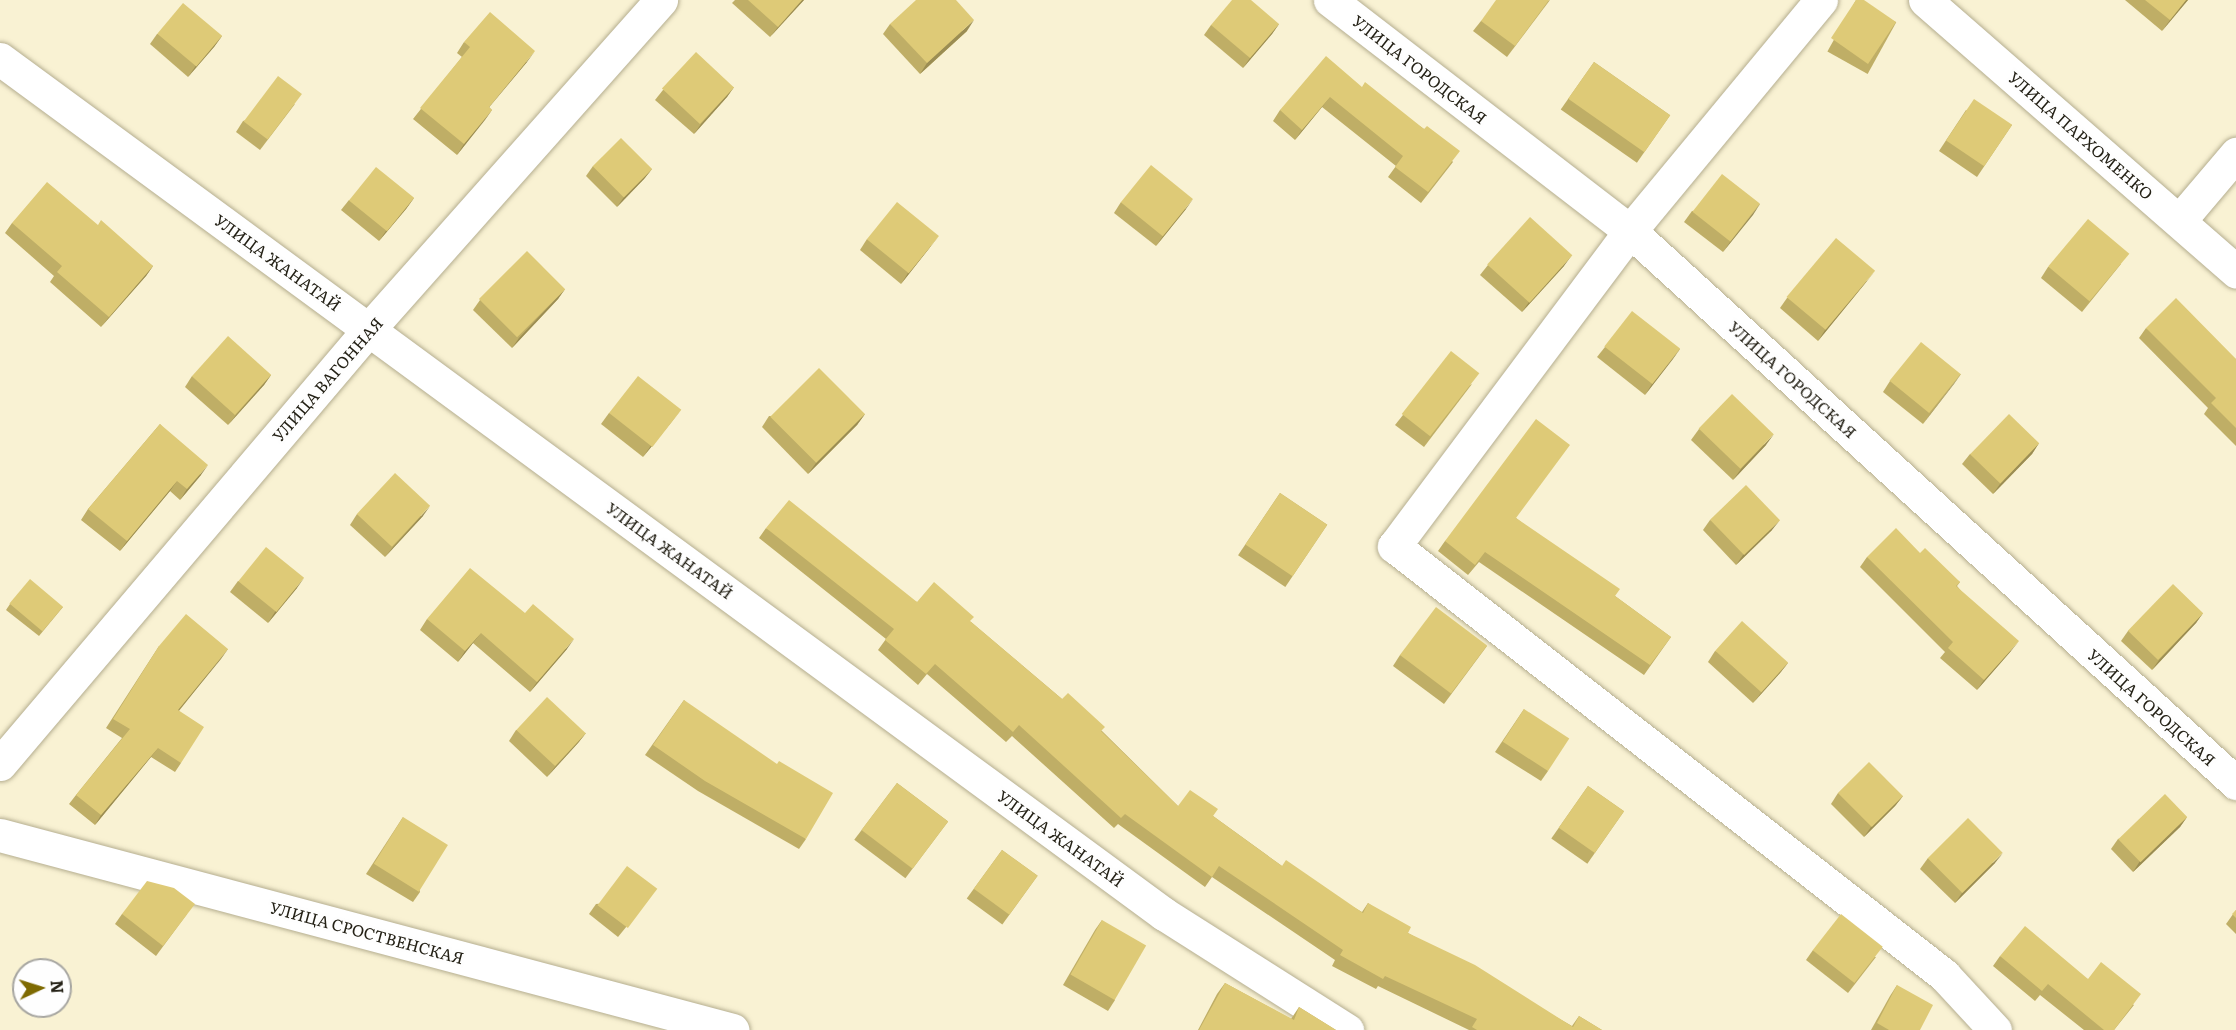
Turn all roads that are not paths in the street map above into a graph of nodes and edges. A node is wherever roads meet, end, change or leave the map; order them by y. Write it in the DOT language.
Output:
graph roads {
  1 [pos="661,0"];
  2 [pos="1330,0"];
  3 [pos="1821,0"];
  4 [pos="1925,0"];
  5 [pos="0,59"];
  6 [pos="2236,154"];
  7 [pos="2180,220"];
  8 [pos="1630,231"];
  9 [pos="2236,271"];
  10 [pos="369,329"];
  11 [pos="0,764"];
  12 [pos="2236,783"];
  13 [pos="0,835"];
  14 [pos="733,1030"];
  15 [pos="1347,1030"];
  16 [pos="1995,1030"];
  1 -- 10 [label="street, УЛИЦА ВАГОННАЯ"];
  2 -- 8 [label="street, УЛИЦА ГОРОДСКАЯ"];
  3 -- 8 [label="street"];
  4 -- 7 [label="street, УЛИЦА ПАРХОМЕНКО"];
  5 -- 10 [label="street, УЛИЦА ЖАНАТАЙ"];
  6 -- 7 [label="street"];
  7 -- 9 [label="street, УЛИЦА ПАРХОМЕНКО"];
  8 -- 12 [label="street, УЛИЦА ГОРОДСКАЯ"];
  8 -- 16 [label="street"];
  10 -- 11 [label="street, УЛИЦА ВАГОННАЯ"];
  10 -- 15 [label="street, УЛИЦА ЖАНАТАЙ"];
  13 -- 14 [label="street, УЛИЦА СРОСТВЕНСКАЯ"];
}
